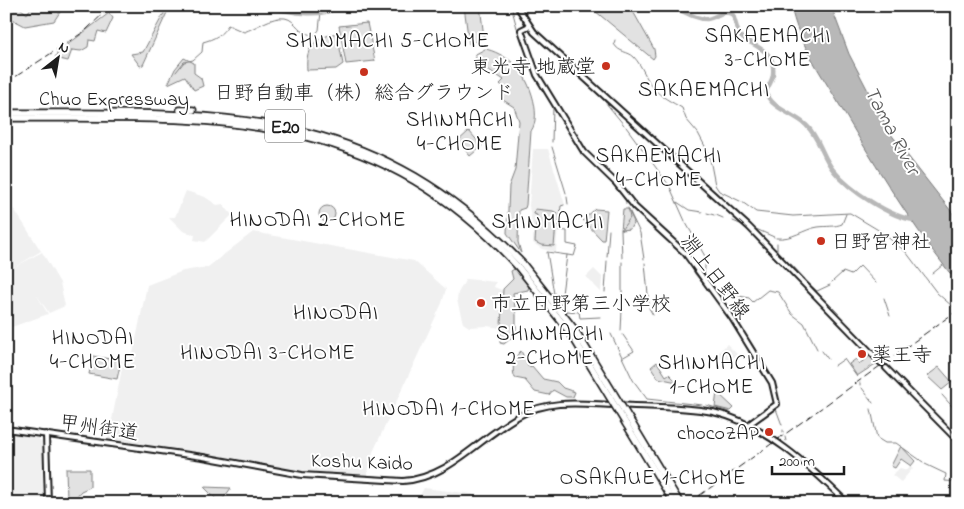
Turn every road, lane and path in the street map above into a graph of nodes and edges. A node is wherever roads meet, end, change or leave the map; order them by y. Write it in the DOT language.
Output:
graph roads {
  1 [pos="517,6"];
  2 [pos="529,26"];
  3 [pos="194,110"];
  4 [pos="6,113"];
  5 [pos="128,113"];
  6 [pos="6,119"];
  7 [pos="203,120"];
  8 [pos="274,120"];
  9 [pos="144,121"];
  10 [pos="52,122"];
  11 [pos="346,143"];
  12 [pos="521,266"];
  13 [pos="881,363"];
  14 [pos="886,368"];
  15 [pos="748,425"];
  16 [pos="6,429"];
  17 [pos="46,434"];
  18 [pos="958,440"];
  19 [pos="663,480"];
  20 [pos="48,503"];
  21 [pos="674,503"];
  22 [pos="680,503"];
  23 [pos="846,503"];
  1 -- 2 [label="main road"];
  2 -- 13 [label="main road"];
  2 -- 15 [label="main road, 淵上日野線"];
  3 -- 5 [label="highway"];
  4 -- 5 [label="highway, Chuo Expressway / E20"];
  5 -- 11 [label="highway, Chuo Expressway / E20"];
  6 -- 7 [label="highway, Chuo Expressway / E20"];
  6 -- 10 [label="highway"];
  7 -- 9 [label="highway"];
  7 -- 12 [label="highway, Chuo Expressway / E20"];
  8 -- 11 [label="highway"];
  11 -- 12 [label="highway, Chuo Expressway / E20"];
  12 -- 19 [label="highway, Chuo Expressway / E20, bridge"];
  14 -- 18 [label="main road"];
  15 -- 17 [label="main road, Koshu Kaido"];
  15 -- 23 [label="main road, Koshu Kaido"];
  16 -- 17 [label="main road, 甲州街道"];
  17 -- 20 [label="main road"];
  19 -- 21 [label="highway, Chuo Expressway / E20"];
  19 -- 22 [label="highway, Chuo Expressway / E20"];
}
